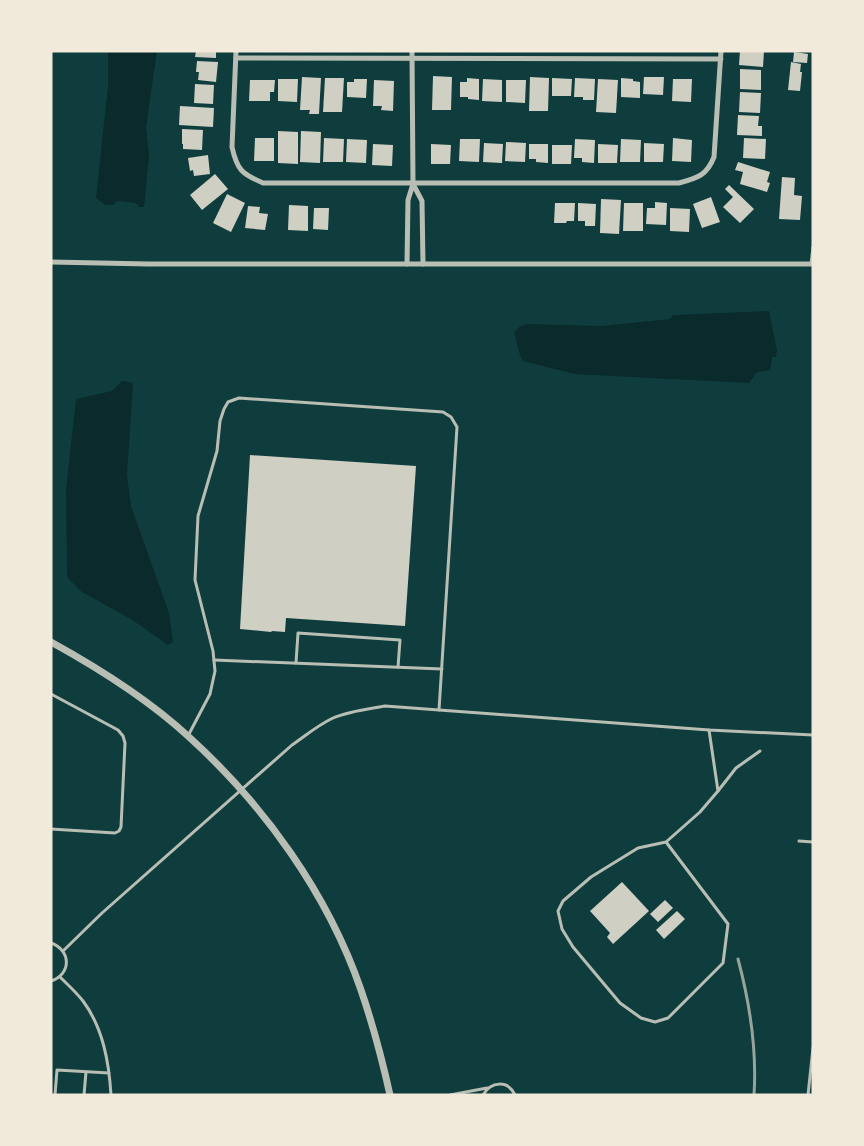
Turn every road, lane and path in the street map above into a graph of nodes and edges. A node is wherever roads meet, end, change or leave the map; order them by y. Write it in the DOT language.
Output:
graph roads {
  1 [pos="236,51"];
  2 [pos="412,51"];
  3 [pos="722,51"];
  4 [pos="236,58"];
  5 [pos="412,58"];
  6 [pos="721,59"];
  7 [pos="413,184"];
  8 [pos="813,247"];
  9 [pos="51,262"];
  10 [pos="407,264"];
  11 [pos="423,264"];
  12 [pos="812,264"];
  13 [pos="51,642"];
  14 [pos="214,660"];
  15 [pos="296,663"];
  16 [pos="398,667"];
  17 [pos="442,669"];
  18 [pos="51,694"];
  19 [pos="439,710"];
  20 [pos="709,730"];
  21 [pos="188,735"];
  22 [pos="813,735"];
  23 [pos="760,752"];
  24 [pos="242,790"];
  25 [pos="718,791"];
  26 [pos="51,829"];
  27 [pos="799,841"];
  28 [pos="666,842"];
  29 [pos="813,842"];
  30 [pos="51,943"];
  31 [pos="63,951"];
  32 [pos="60,977"];
  33 [pos="51,981"];
  34 [pos="813,1048"];
  35 [pos="86,1072"];
  36 [pos="109,1073"];
  37 [pos="489,1087"];
  38 [pos="55,1095"];
  39 [pos="84,1095"];
  40 [pos="111,1095"];
  41 [pos="389,1095"];
  42 [pos="450,1095"];
  43 [pos="483,1095"];
  44 [pos="515,1095"];
  45 [pos="808,1095"];
  1 -- 4 [label="street"];
  2 -- 5 [label="street"];
  3 -- 6 [label="street"];
  4 -- 5 [label="street"];
  4 -- 7 [label="street"];
  5 -- 6 [label="street"];
  5 -- 7 [label="street"];
  6 -- 7 [label="street"];
  7 -- 10 [label="street"];
  7 -- 11 [label="street"];
  8 -- 12 [label="lane"];
  9 -- 10 [label="street"];
  10 -- 11 [label="street"];
  11 -- 12 [label="street"];
  13 -- 21 [label="street"];
  14 -- 15 [label="lane"];
  14 -- 17 [label="lane"];
  14 -- 21 [label="lane"];
  15 -- 16 [label="lane"];
  15 -- 16 [label="lane"];
  16 -- 17 [label="lane"];
  17 -- 19 [label="lane"];
  18 -- 26 [label="lane"];
  19 -- 20 [label="lane"];
  19 -- 24 [label="lane"];
  20 -- 22 [label="lane"];
  20 -- 25 [label="lane"];
  21 -- 24 [label="street"];
  23 -- 25 [label="lane"];
  24 -- 31 [label="lane"];
  24 -- 41 [label="street"];
  25 -- 28 [label="lane"];
  27 -- 29 [label="lane"];
  28 -- 28 [label="lane"];
  30 -- 31 [label="lane"];
  31 -- 32 [label="lane"];
  32 -- 33 [label="lane"];
  32 -- 36 [label="lane"];
  34 -- 45 [label="lane"];
  35 -- 36 [label="lane"];
  35 -- 38 [label="lane"];
  35 -- 39 [label="lane"];
  36 -- 40 [label="lane"];
  37 -- 42 [label="lane"];
  37 -- 43 [label="lane"];
  37 -- 44 [label="lane"];
}
